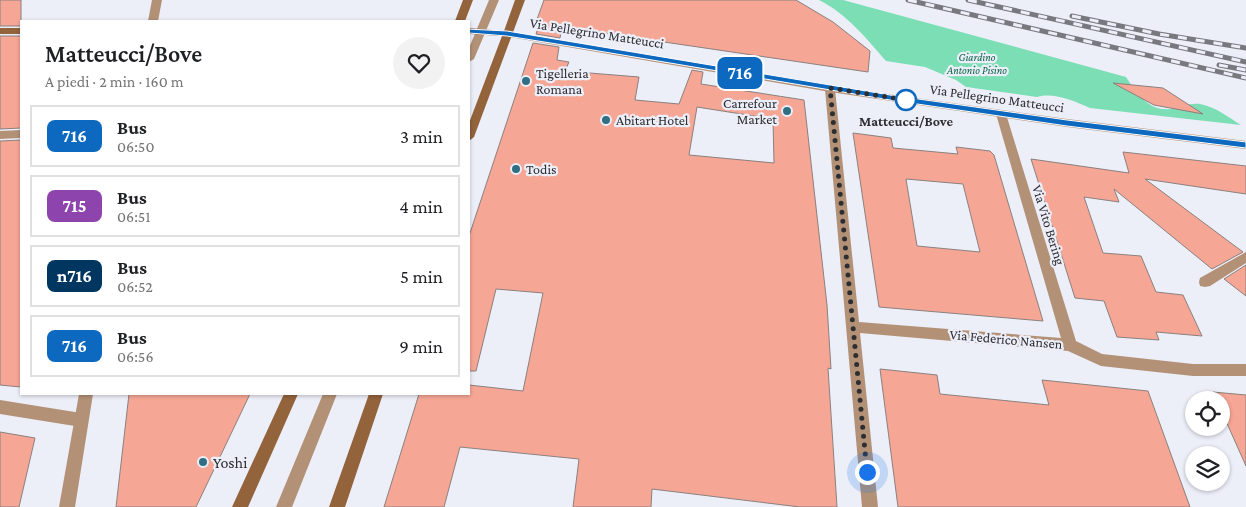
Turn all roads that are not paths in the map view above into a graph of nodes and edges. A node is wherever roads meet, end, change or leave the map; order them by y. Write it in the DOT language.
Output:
graph roads {
  1 [pos="157,0"];
  2 [pos="494,0"];
  3 [pos="520,0"];
  4 [pos="468,2"];
  5 [pos="153,20"];
  6 [pos="460,20"];
  7 [pos="0,31"];
  8 [pos="20,31"];
  9 [pos="470,31"];
  10 [pos="480,31"];
  11 [pos="507,34"];
  12 [pos="470,56"];
  13 [pos="830,88"];
  14 [pos="1001,114"];
  15 [pos="20,134"];
  16 [pos="470,134"];
  17 [pos="0,135"];
  18 [pos="1246,145"];
  19 [pos="1246,257"];
  20 [pos="1205,282"];
  21 [pos="852,326"];
  22 [pos="1070,345"];
  23 [pos="1246,370"];
  24 [pos="86,395"];
  25 [pos="291,395"];
  26 [pos="330,395"];
  27 [pos="376,395"];
  28 [pos="0,407"];
  29 [pos="81,420"];
  30 [pos="67,507"];
  31 [pos="240,507"];
  32 [pos="284,507"];
  33 [pos="337,507"];
  34 [pos="870,507"];
  1 -- 5 [label="street"];
  2 -- 10 [label="street"];
  3 -- 11 [label="main road"];
  4 -- 6 [label="main road"];
  7 -- 8 [label="main road"];
  9 -- 10 [label="main road"];
  10 -- 11 [label="main road"];
  10 -- 12 [label="street"];
  11 -- 13 [label="street, Via Pellegrino Matteucci"];
  11 -- 16 [label="main road"];
  13 -- 14 [label="street, Via Pellegrino Matteucci"];
  13 -- 21 [label="street"];
  14 -- 18 [label="street, Via Pellegrino Matteucci"];
  14 -- 22 [label="street, Via Vito Bering"];
  15 -- 17 [label="street"];
  19 -- 20 [label="street"];
  21 -- 22 [label="street, Via Federico Nansen"];
  21 -- 34 [label="street"];
  22 -- 23 [label="street, Via Federico Nansen"];
  24 -- 29 [label="street"];
  25 -- 31 [label="main road"];
  26 -- 32 [label="street"];
  27 -- 33 [label="main road"];
  28 -- 29 [label="street"];
  29 -- 30 [label="street"];
}
